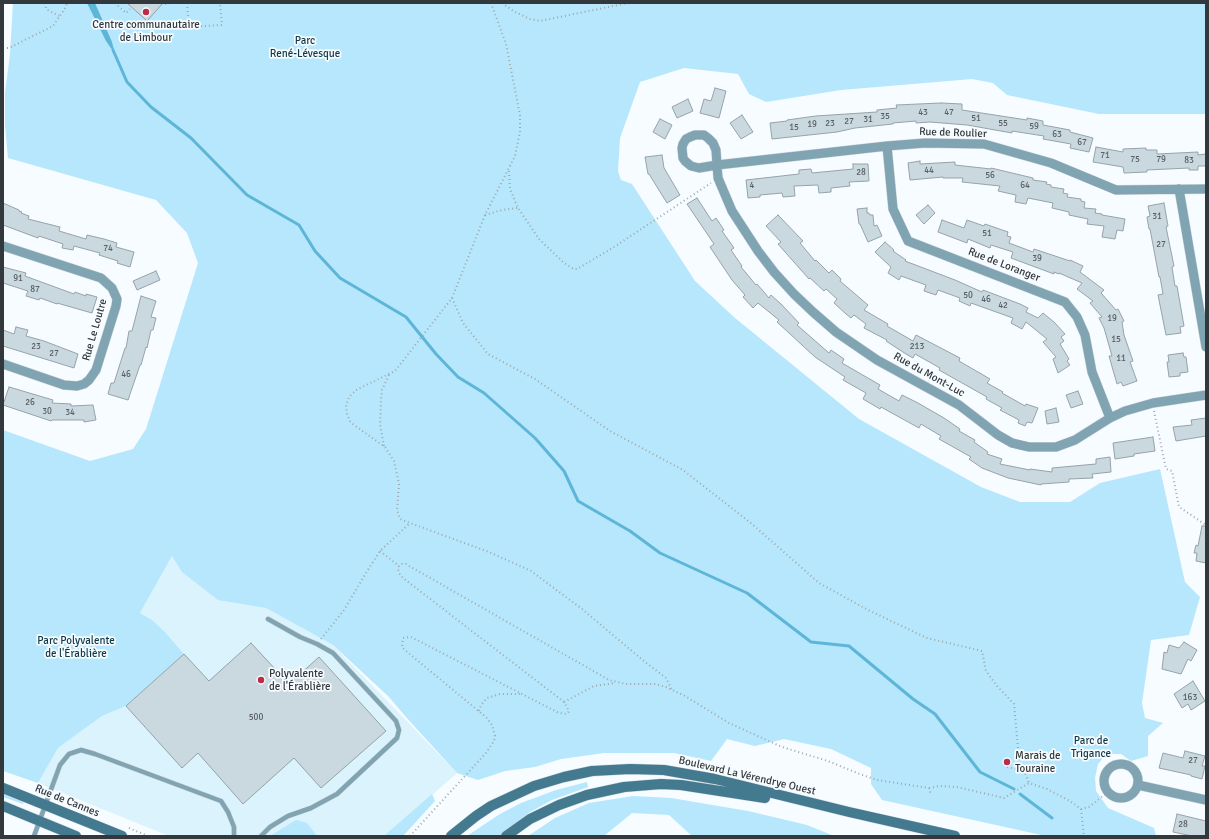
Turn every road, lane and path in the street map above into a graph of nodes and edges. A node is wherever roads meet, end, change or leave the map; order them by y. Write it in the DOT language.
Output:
graph roads {
  1 [pos="45,3"];
  2 [pos="67,3"];
  3 [pos="115,3"];
  4 [pos="171,3"];
  5 [pos="187,3"];
  6 [pos="220,3"];
  7 [pos="491,3"];
  8 [pos="502,3"];
  9 [pos="628,3"];
  10 [pos="165,4"];
  11 [pos="130,9"];
  12 [pos="59,16"];
  13 [pos="3,48"];
  14 [pos="887,146"];
  15 [pos="717,165"];
  16 [pos="509,169"];
  17 [pos="718,178"];
  18 [pos="1179,189"];
  19 [pos="1206,189"];
  20 [pos="518,208"];
  21 [pos="485,215"];
  22 [pos="3,246"];
  23 [pos="452,298"];
  24 [pos="1206,347"];
  25 [pos="3,364"];
  26 [pos="389,375"];
  27 [pos="1206,395"];
  28 [pos="1152,404"];
  29 [pos="1110,418"];
  30 [pos="385,447"];
  31 [pos="410,523"];
  32 [pos="1206,525"];
  33 [pos="380,551"];
  34 [pos="399,566"];
  35 [pos="268,619"];
  36 [pos="317,644"];
  37 [pos="617,683"];
  38 [pos="673,690"];
  39 [pos="521,694"];
  40 [pos="564,702"];
  41 [pos="479,710"];
  42 [pos="1007,767"];
  43 [pos="1020,770"];
  44 [pos="1029,783"];
  45 [pos="1138,785"];
  46 [pos="3,788"];
  47 [pos="929,788"];
  48 [pos="1108,792"];
  49 [pos="931,795"];
  50 [pos="1206,800"];
  51 [pos="46,805"];
  52 [pos="3,806"];
  53 [pos="1081,809"];
  54 [pos="849,812"];
  55 [pos="40,821"];
  56 [pos="34,836"];
  57 [pos="76,836"];
  58 [pos="122,836"];
  59 [pos="234,836"];
  60 [pos="261,836"];
  61 [pos="410,836"];
  62 [pos="451,836"];
  63 [pos="506,836"];
  64 [pos="956,836"];
  65 [pos="1084,836"];
  1 -- 12 [label="path"];
  2 -- 12 [label="path"];
  3 -- 11 [label="path"];
  4 -- 10 [label="path"];
  5 -- 6 [label="path"];
  7 -- 16 [label="path"];
  8 -- 9 [label="path"];
  12 -- 13 [label="path"];
  14 -- 15 [label="street, Rue de Roulier"];
  14 -- 18 [label="street, Rue de Roulier"];
  14 -- 29 [label="street, Rue de Loranger"];
  15 -- 17 [label="street, Rue du Mont-Luc"];
  16 -- 20 [label="path"];
  16 -- 21 [label="path"];
  17 -- 20 [label="path"];
  17 -- 29 [label="street, Rue du Mont-Luc"];
  18 -- 19 [label="street, Rue de Roulier"];
  18 -- 24 [label="street"];
  20 -- 21 [label="path"];
  21 -- 23 [label="path"];
  22 -- 25 [label="street, Rue Le Loutre"];
  23 -- 26 [label="path"];
  23 -- 43 [label="path"];
  26 -- 30 [label="path"];
  26 -- 30 [label="path"];
  27 -- 28 [label="street, Rue du Mont-Luc"];
  28 -- 29 [label="street, Rue du Mont-Luc"];
  28 -- 32 [label="path"];
  30 -- 31 [label="path"];
  31 -- 33 [label="path"];
  31 -- 38 [label="path"];
  33 -- 34 [label="path"];
  33 -- 36 [label="path"];
  34 -- 37 [label="path"];
  34 -- 40 [label="path"];
  35 -- 36 [label="lane"];
  36 -- 60 [label="lane"];
  37 -- 38 [label="path"];
  37 -- 40 [label="path"];
  38 -- 47 [label="path"];
  39 -- 40 [label="path"];
  39 -- 41 [label="path"];
  39 -- 41 [label="path"];
  41 -- 61 [label="path"];
  42 -- 43 [label="path"];
  43 -- 44 [label="path"];
  44 -- 47 [label="path"];
  44 -- 53 [label="path"];
  45 -- 48 [label="street"];
  45 -- 48 [label="street"];
  45 -- 50 [label="street"];
  46 -- 51 [label="main road, Rue de Cannes"];
  47 -- 49 [label="path"];
  48 -- 53 [label="path"];
  51 -- 55 [label="lane"];
  51 -- 58 [label="main road, Rue de Cannes"];
  51 -- 59 [label="lane"];
  52 -- 55 [label="main road"];
  53 -- 65 [label="path"];
  54 -- 62 [label="main road, Boulevard La Vérendrye Ouest"];
  54 -- 63 [label="main road"];
  54 -- 64 [label="main road, Boulevard La Vérendrye Ouest"];
  55 -- 56 [label="lane"];
  55 -- 57 [label="main road"];
}
